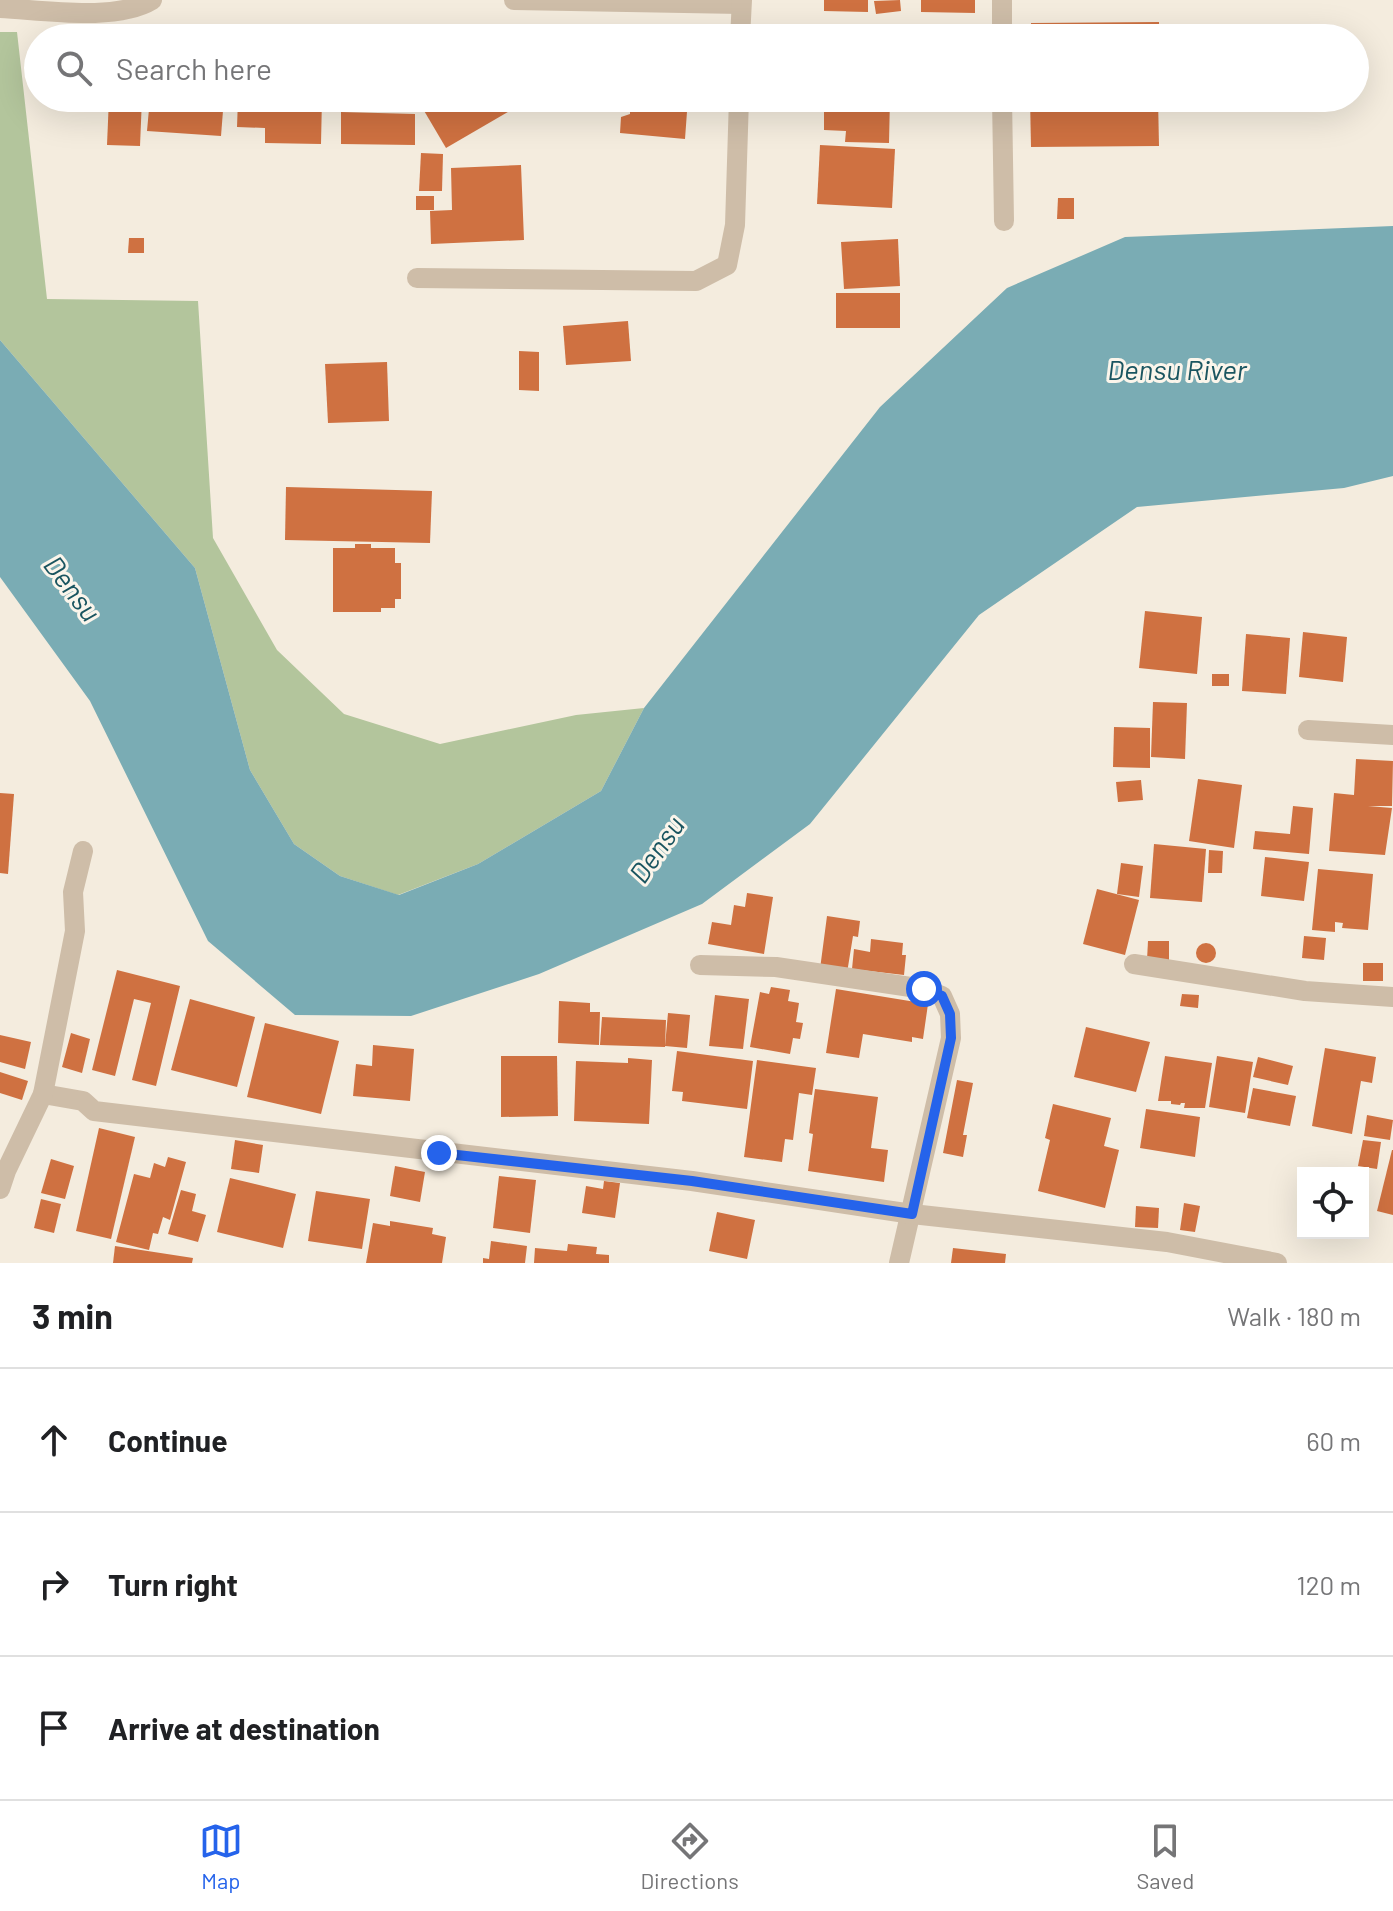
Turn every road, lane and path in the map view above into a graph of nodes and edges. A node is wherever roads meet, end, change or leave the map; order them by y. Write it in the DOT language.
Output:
graph roads {
  1 [pos="152,0"];
  2 [pos="514,0"];
  3 [pos="1002,0"];
  4 [pos="742,2"];
  5 [pos="0,8"];
  6 [pos="741,24"];
  7 [pos="1002,24"];
  8 [pos="739,112"];
  9 [pos="1002,112"];
  10 [pos="1004,221"];
  11 [pos="417,278"];
  12 [pos="1308,730"];
  13 [pos="1393,735"];
  14 [pos="83,851"];
  15 [pos="1134,964"];
  16 [pos="700,965"];
  17 [pos="1393,997"];
  18 [pos="43,1094"];
  19 [pos="0,1189"];
  20 [pos="912,1214"];
  21 [pos="899,1263"];
  22 [pos="1277,1263"];
  1 -- 5 [label="street"];
  2 -- 4 [label="street"];
  3 -- 7 [label="street"];
  4 -- 6 [label="street"];
  8 -- 11 [label="street"];
  9 -- 10 [label="street"];
  12 -- 13 [label="street"];
  14 -- 18 [label="street"];
  15 -- 17 [label="street"];
  16 -- 20 [label="street"];
  18 -- 19 [label="street"];
  18 -- 20 [label="street"];
  20 -- 21 [label="street"];
  20 -- 22 [label="street"];
}
